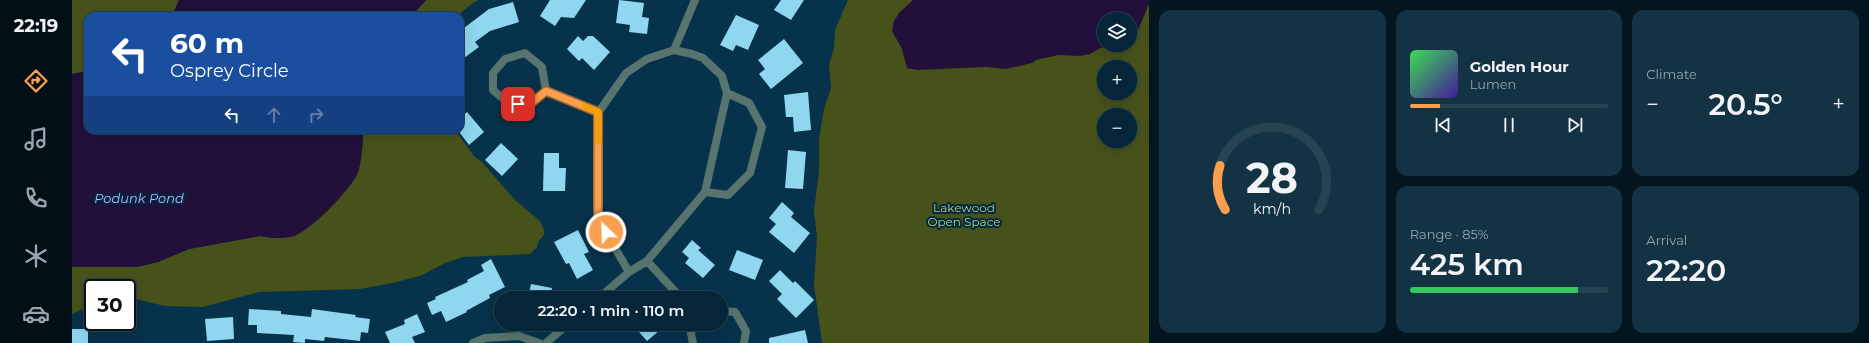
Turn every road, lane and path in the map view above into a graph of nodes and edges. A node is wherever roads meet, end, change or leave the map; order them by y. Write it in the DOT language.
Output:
graph roads {
  1 [pos="695,0"];
  2 [pos="674,50"];
  3 [pos="546,91"];
  4 [pos="727,94"];
  5 [pos="598,112"];
  6 [pos="705,192"];
  7 [pos="647,261"];
  8 [pos="629,272"];
  9 [pos="607,291"];
  10 [pos="675,291"];
  11 [pos="728,312"];
  12 [pos="560,331"];
  13 [pos="692,331"];
  14 [pos="473,343"];
  15 [pos="539,343"];
  16 [pos="546,343"];
  17 [pos="694,343"];
  18 [pos="744,343"];
  1 -- 2 [label="street"];
  2 -- 4 [label="street"];
  2 -- 5 [label="street"];
  3 -- 3 [label="street"];
  3 -- 5 [label="street"];
  4 -- 6 [label="street"];
  4 -- 6 [label="street"];
  5 -- 8 [label="street"];
  6 -- 7 [label="street"];
  7 -- 8 [label="street"];
  7 -- 10 [label="street"];
  8 -- 9 [label="street"];
  11 -- 18 [label="street"];
  12 -- 16 [label="street"];
  13 -- 17 [label="street"];
  14 -- 15 [label="street"];
}
